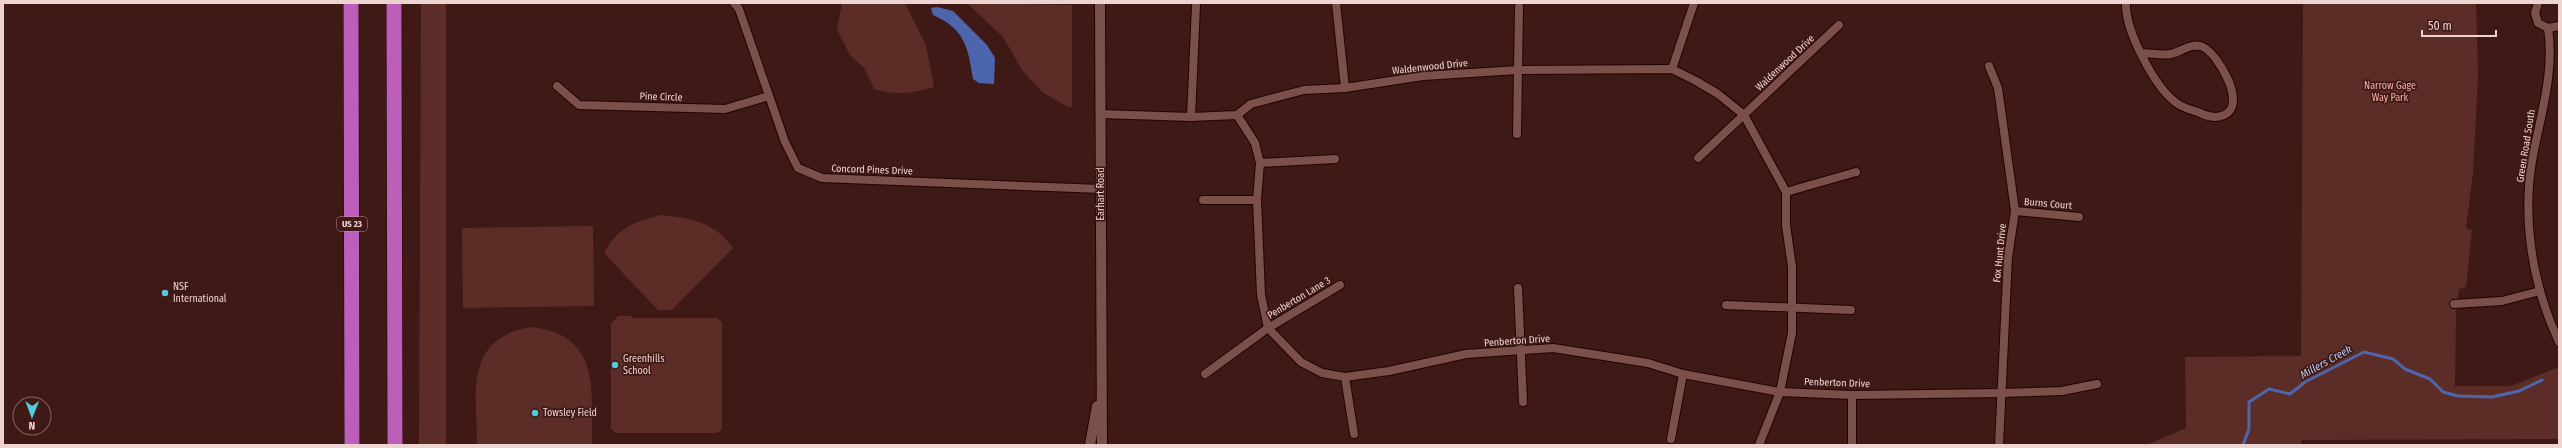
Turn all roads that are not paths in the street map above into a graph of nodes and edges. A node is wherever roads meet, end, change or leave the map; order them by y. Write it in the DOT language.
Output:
graph roads {
  1 [pos="351,3"];
  2 [pos="394,3"];
  3 [pos="734,3"];
  4 [pos="1100,3"];
  5 [pos="1336,3"];
  6 [pos="1694,3"];
  7 [pos="2126,3"];
  8 [pos="2538,3"];
  9 [pos="1196,6"];
  10 [pos="1519,7"];
  11 [pos="1839,25"];
  12 [pos="2559,26"];
  13 [pos="2548,28"];
  14 [pos="2141,53"];
  15 [pos="1989,66"];
  16 [pos="1672,69"];
  17 [pos="1518,70"];
  18 [pos="557,86"];
  19 [pos="1345,88"];
  20 [pos="769,96"];
  21 [pos="1101,114"];
  22 [pos="1237,115"];
  23 [pos="1744,115"];
  24 [pos="1191,117"];
  25 [pos="1517,134"];
  26 [pos="1698,158"];
  27 [pos="1335,159"];
  28 [pos="1260,163"];
  29 [pos="1856,172"];
  30 [pos="1101,189"];
  31 [pos="1786,192"];
  32 [pos="1203,200"];
  33 [pos="1257,200"];
  34 [pos="2015,211"];
  35 [pos="2079,217"];
  36 [pos="1340,285"];
  37 [pos="1518,288"];
  38 [pos="2540,291"];
  39 [pos="2454,304"];
  40 [pos="1726,305"];
  41 [pos="1793,308"];
  42 [pos="1851,310"];
  43 [pos="1268,328"];
  44 [pos="2559,342"];
  45 [pos="1520,349"];
  46 [pos="1205,374"];
  47 [pos="1683,374"];
  48 [pos="1345,377"];
  49 [pos="2097,384"];
  50 [pos="1100,385"];
  51 [pos="1780,392"];
  52 [pos="2001,393"];
  53 [pos="1852,395"];
  54 [pos="1523,402"];
  55 [pos="1354,434"];
  56 [pos="1671,439"];
  57 [pos="352,445"];
  58 [pos="395,445"];
  59 [pos="1090,445"];
  60 [pos="1102,445"];
  61 [pos="1759,445"];
  62 [pos="1852,445"];
  63 [pos="1999,445"];
  1 -- 57 [label="highway, US 23"];
  2 -- 58 [label="highway"];
  3 -- 20 [label="street, Concord Pines Drive"];
  4 -- 21 [label="street, Earhart Road"];
  5 -- 19 [label="street"];
  6 -- 16 [label="street"];
  7 -- 14 [label="street"];
  8 -- 13 [label="street"];
  9 -- 24 [label="street"];
  10 -- 17 [label="street"];
  11 -- 23 [label="street, Waldenwood Drive"];
  12 -- 13 [label="street"];
  13 -- 38 [label="street, Green Road South"];
  14 -- 14 [label="street"];
  15 -- 34 [label="street, Fox Hunt Drive"];
  16 -- 17 [label="street, Waldenwood Drive"];
  16 -- 23 [label="street, Waldenwood Drive"];
  17 -- 19 [label="street, Waldenwood Drive"];
  17 -- 25 [label="street"];
  18 -- 20 [label="street, Pine Circle"];
  19 -- 22 [label="street, Waldenwood Drive"];
  20 -- 30 [label="street, Concord Pines Drive"];
  21 -- 24 [label="street"];
  21 -- 30 [label="street, Earhart Road"];
  22 -- 24 [label="street"];
  22 -- 28 [label="street"];
  23 -- 26 [label="street, Waldenwood Drive"];
  23 -- 31 [label="street, Waldenwood Drive"];
  27 -- 28 [label="street"];
  28 -- 33 [label="street"];
  29 -- 31 [label="street"];
  30 -- 50 [label="street, Earhart Road"];
  31 -- 41 [label="street, Waldenwood Drive"];
  32 -- 33 [label="street"];
  33 -- 43 [label="street"];
  34 -- 35 [label="street, Burns Court"];
  34 -- 52 [label="street, Fox Hunt Drive"];
  36 -- 43 [label="street, Penberton Lane 3"];
  37 -- 45 [label="street"];
  38 -- 39 [label="street"];
  38 -- 44 [label="street, Green Road South"];
  40 -- 41 [label="street"];
  41 -- 42 [label="street"];
  41 -- 51 [label="street, Waldenwood Drive"];
  43 -- 46 [label="street, Penberton Lane 3"];
  43 -- 48 [label="street, Penberton Drive"];
  45 -- 47 [label="street, Penberton Drive"];
  45 -- 48 [label="street, Penberton Drive"];
  45 -- 54 [label="street"];
  47 -- 51 [label="street, Penberton Drive"];
  47 -- 56 [label="street"];
  48 -- 55 [label="street"];
  49 -- 52 [label="street, Penberton Drive"];
  50 -- 59 [label="street, Earhart Road"];
  50 -- 60 [label="street, Earhart Road"];
  51 -- 53 [label="street, Penberton Drive"];
  51 -- 61 [label="street, Waldenwood Drive"];
  52 -- 53 [label="street, Penberton Drive"];
  52 -- 63 [label="street, Fox Hunt Drive"];
  53 -- 62 [label="street"];
}
